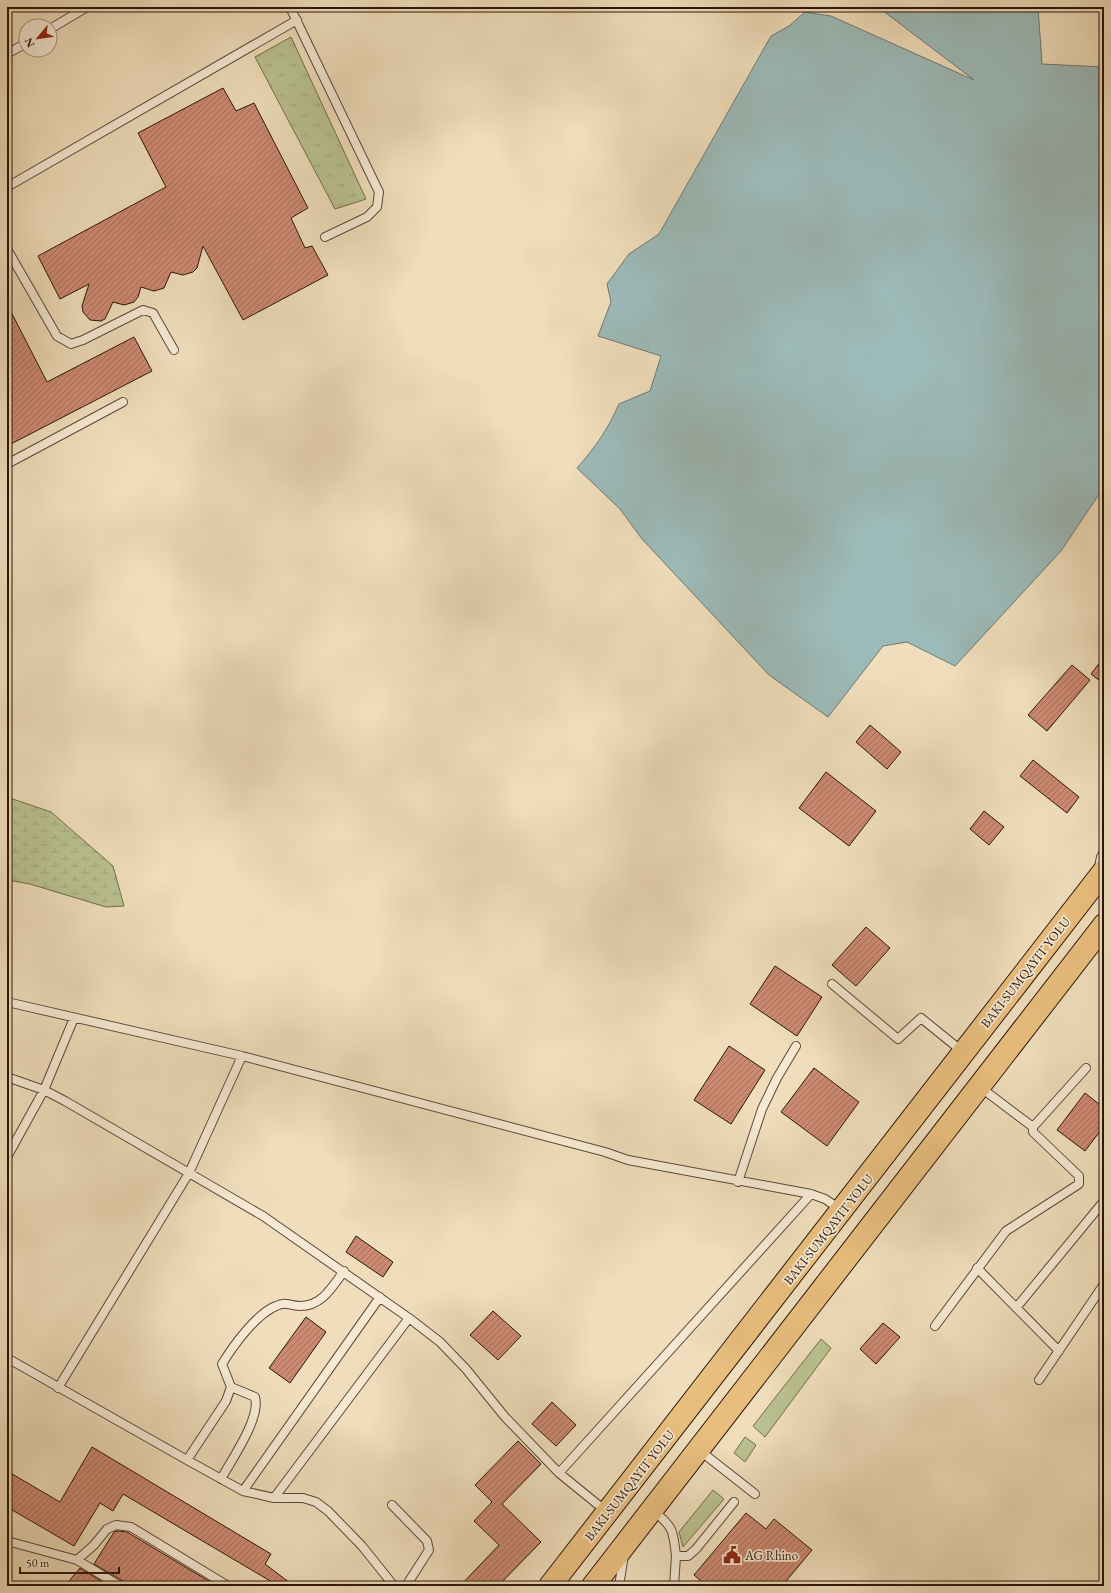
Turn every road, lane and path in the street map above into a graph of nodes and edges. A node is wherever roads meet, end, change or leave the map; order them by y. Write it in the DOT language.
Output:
graph roads {
  1 [pos="87,7"];
  2 [pos="290,7"];
  3 [pos="297,20"];
  4 [pos="58,24"];
  5 [pos="18,48"];
  6 [pos="7,54"];
  7 [pos="7,187"];
  8 [pos="325,237"];
  9 [pos="7,249"];
  10 [pos="174,350"];
  11 [pos="123,402"];
  12 [pos="7,464"];
  13 [pos="1104,852"];
  14 [pos="1100,876"];
  15 [pos="1104,925"];
  16 [pos="832,984"];
  17 [pos="7,1002"];
  18 [pos="74,1018"];
  19 [pos="796,1046"];
  20 [pos="964,1052"];
  21 [pos="242,1056"];
  22 [pos="1086,1068"];
  23 [pos="7,1077"];
  24 [pos="980,1086"];
  25 [pos="44,1090"];
  26 [pos="1034,1127"];
  27 [pos="7,1157"];
  28 [pos="190,1173"];
  29 [pos="738,1182"];
  30 [pos="811,1194"];
  31 [pos="1104,1201"];
  32 [pos="843,1210"];
  33 [pos="977,1268"];
  34 [pos="344,1271"];
  35 [pos="1104,1284"];
  36 [pos="380,1297"];
  37 [pos="1016,1308"];
  38 [pos="409,1318"];
  39 [pos="935,1326"];
  40 [pos="1058,1351"];
  41 [pos="7,1358"];
  42 [pos="1039,1380"];
  43 [pos="231,1387"];
  44 [pos="58,1388"];
  45 [pos="699,1450"];
  46 [pos="187,1460"];
  47 [pos="559,1473"];
  48 [pos="221,1479"];
  49 [pos="243,1491"];
  50 [pos="755,1494"];
  51 [pos="274,1498"];
  52 [pos="734,1502"];
  53 [pos="392,1505"];
  54 [pos="652,1510"];
  55 [pos="608,1513"];
  56 [pos="7,1541"];
  57 [pos="626,1544"];
  58 [pos="676,1556"];
  59 [pos="77,1560"];
  60 [pos="120,1586"];
  61 [pos="228,1586"];
  62 [pos="394,1586"];
  63 [pos="406,1586"];
  64 [pos="550,1586"];
  65 [pos="593,1586"];
  66 [pos="619,1586"];
  67 [pos="674,1586"];
  1 -- 4 [label="lane"];
  2 -- 3 [label="lane"];
  3 -- 7 [label="lane"];
  3 -- 8 [label="lane"];
  5 -- 6 [label="lane"];
  9 -- 10 [label="lane"];
  11 -- 12 [label="lane"];
  13 -- 14 [label="lane"];
  14 -- 20 [label="highway"];
  15 -- 24 [label="highway"];
  16 -- 20 [label="lane"];
  17 -- 18 [label="lane"];
  18 -- 21 [label="lane"];
  18 -- 25 [label="lane"];
  19 -- 29 [label="lane"];
  20 -- 32 [label="highway"];
  21 -- 28 [label="lane"];
  21 -- 29 [label="lane"];
  22 -- 26 [label="lane"];
  23 -- 25 [label="lane"];
  24 -- 26 [label="lane"];
  24 -- 45 [label="highway"];
  25 -- 27 [label="lane"];
  25 -- 28 [label="lane"];
  26 -- 33 [label="lane"];
  28 -- 34 [label="lane"];
  28 -- 44 [label="lane"];
  29 -- 30 [label="lane"];
  30 -- 32 [label="lane"];
  30 -- 47 [label="lane"];
  31 -- 37 [label="lane"];
  32 -- 55 [label="highway"];
  33 -- 37 [label="lane"];
  33 -- 39 [label="lane"];
  34 -- 36 [label="lane"];
  34 -- 43 [label="lane"];
  35 -- 40 [label="lane"];
  36 -- 38 [label="lane"];
  36 -- 49 [label="lane"];
  37 -- 40 [label="lane"];
  38 -- 47 [label="lane"];
  38 -- 51 [label="lane"];
  40 -- 42 [label="lane"];
  41 -- 44 [label="lane"];
  43 -- 46 [label="lane"];
  43 -- 48 [label="lane"];
  44 -- 46 [label="lane"];
  45 -- 50 [label="lane"];
  45 -- 54 [label="highway"];
  46 -- 48 [label="lane"];
  47 -- 55 [label="lane"];
  48 -- 49 [label="lane"];
  49 -- 51 [label="lane"];
  51 -- 62 [label="lane"];
  52 -- 58 [label="lane"];
  53 -- 63 [label="lane"];
  54 -- 57 [label="highway"];
  54 -- 58 [label="lane"];
  55 -- 64 [label="highway"];
  56 -- 59 [label="lane"];
  57 -- 65 [label="highway"];
  57 -- 66 [label="lane"];
  58 -- 67 [label="lane"];
  59 -- 60 [label="lane"];
  59 -- 61 [label="lane"];
}
